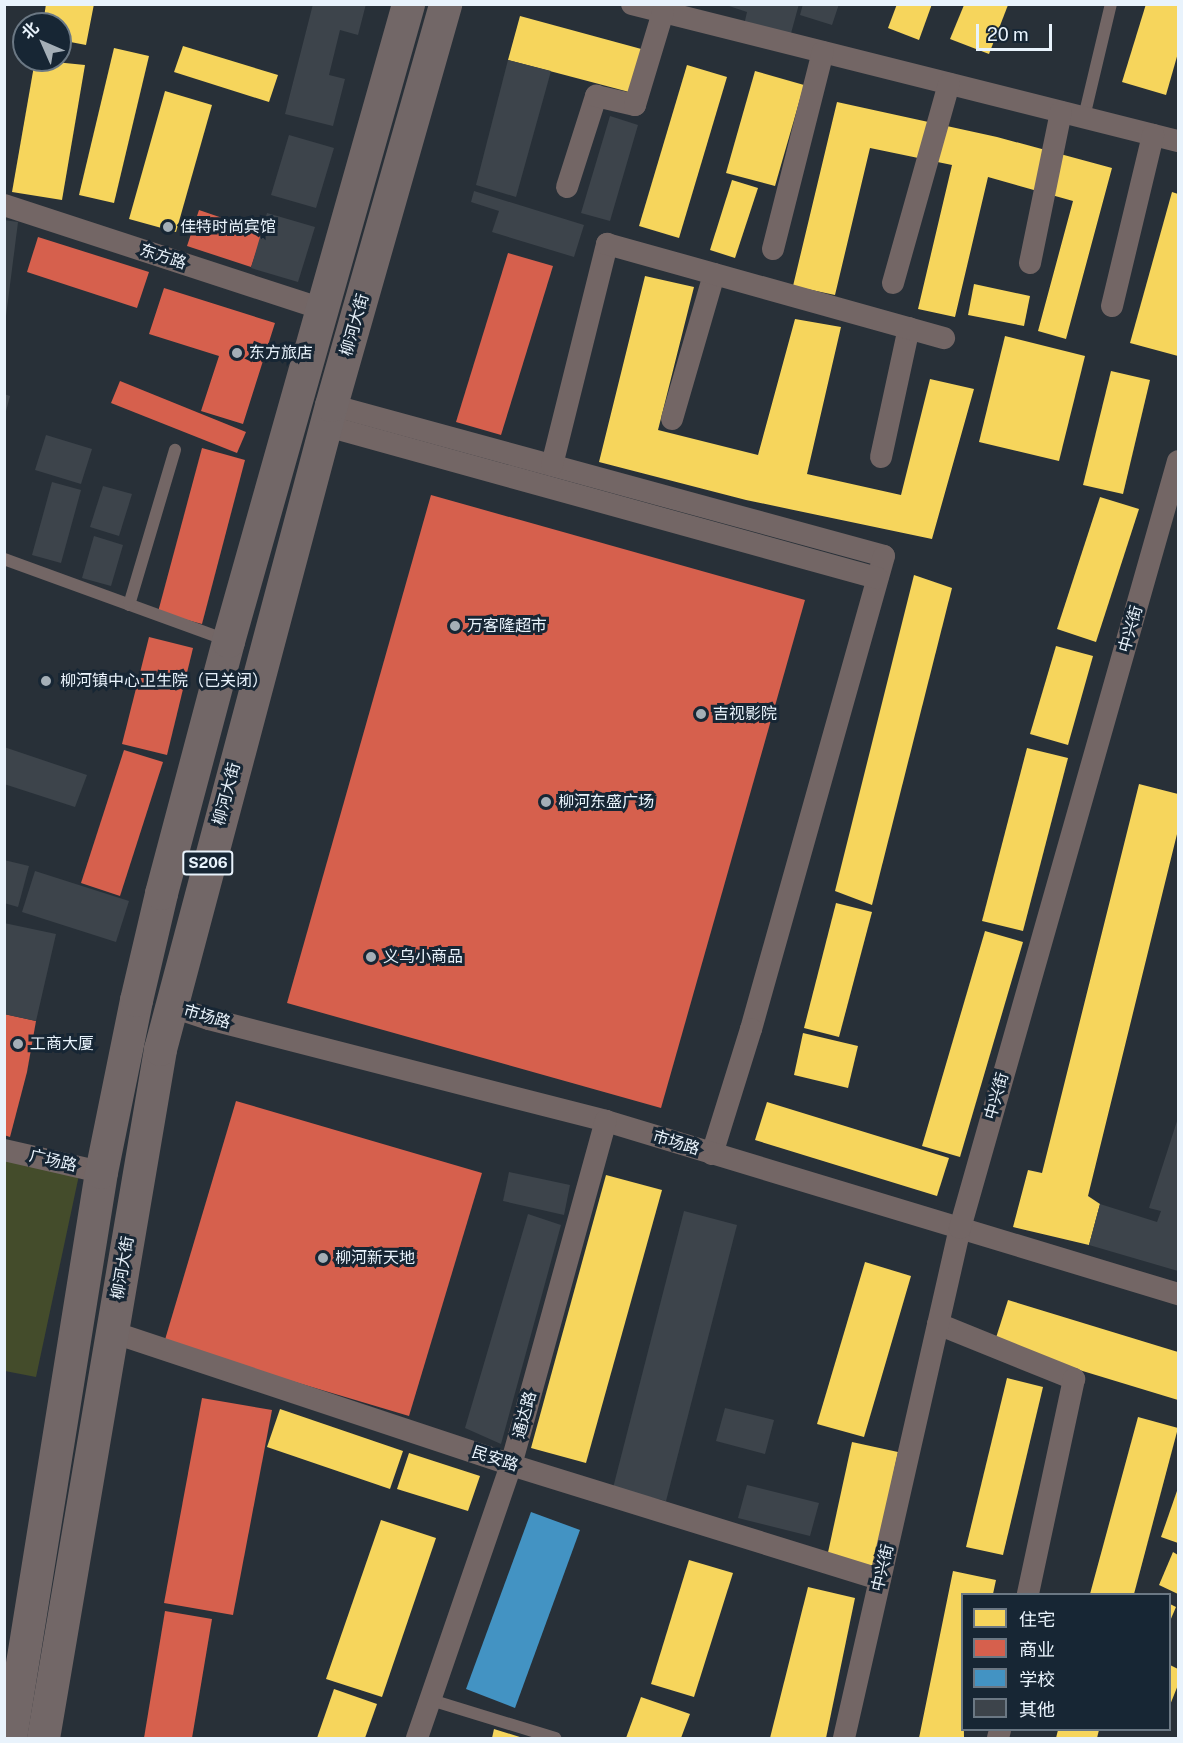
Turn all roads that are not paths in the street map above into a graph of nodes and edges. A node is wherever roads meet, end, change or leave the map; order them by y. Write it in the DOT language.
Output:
graph roads {
  1 [pos="408,4"];
  2 [pos="445,4"];
  3 [pos="632,4"];
  4 [pos="1111,4"];
  5 [pos="663,12"];
  6 [pos="823,52"];
  7 [pos="949,84"];
  8 [pos="1061,112"];
  9 [pos="1083,117"];
  10 [pos="1153,135"];
  11 [pos="1179,141"];
  12 [pos="567,187"];
  13 [pos="4,205"];
  14 [pos="773,249"];
  15 [pos="1030,263"];
  16 [pos="714,274"];
  17 [pos="893,283"];
  18 [pos="1112,306"];
  19 [pos="322,309"];
  20 [pos="909,328"];
  21 [pos="944,338"];
  22 [pos="329,416"];
  23 [pos="672,419"];
  24 [pos="175,450"];
  25 [pos="881,457"];
  26 [pos="1179,460"];
  27 [pos="552,465"];
  28 [pos="4,559"];
  29 [pos="877,578"];
  30 [pos="129,605"];
  31 [pos="228,641"];
  32 [pos="170,1006"];
  33 [pos="606,1122"];
  34 [pos="4,1150"];
  35 [pos="712,1154"];
  36 [pos="101,1172"];
  37 [pos="960,1228"];
  38 [pos="1179,1294"];
  39 [pos="938,1324"];
  40 [pos="112,1332"];
  41 [pos="511,1465"];
  42 [pos="880,1579"];
  43 [pos="1028,1593"];
  44 [pos="431,1700"];
  45 [pos="10,1738"];
  46 [pos="42,1738"];
  47 [pos="417,1738"];
  48 [pos="555,1738"];
  49 [pos="844,1738"];
  1 -- 19 [label="main road, S206"];
  2 -- 22 [label="main road, 柳河大街 / S206"];
  3 -- 5 [label="street"];
  4 -- 9 [label="lane"];
  5 -- 6 [label="street"];
  5 -- 12 [label="street"];
  6 -- 7 [label="street"];
  6 -- 14 [label="street"];
  7 -- 8 [label="street"];
  7 -- 17 [label="street"];
  8 -- 9 [label="street"];
  8 -- 15 [label="street"];
  9 -- 10 [label="street"];
  10 -- 11 [label="street"];
  10 -- 18 [label="street"];
  13 -- 19 [label="street, 东方路"];
  16 -- 20 [label="street"];
  16 -- 23 [label="street"];
  16 -- 27 [label="street"];
  19 -- 31 [label="main road, S206"];
  20 -- 21 [label="street"];
  20 -- 25 [label="street"];
  22 -- 27 [label="street"];
  22 -- 29 [label="street"];
  22 -- 32 [label="main road, 柳河大街 / S206"];
  24 -- 30 [label="lane"];
  26 -- 37 [label="street, 中兴街"];
  27 -- 29 [label="street"];
  28 -- 30 [label="lane"];
  29 -- 35 [label="street"];
  30 -- 31 [label="lane"];
  31 -- 36 [label="main road, S206"];
  32 -- 33 [label="street, 市场路"];
  32 -- 40 [label="main road, 柳河大街 / S206"];
  33 -- 35 [label="street, 市场路"];
  33 -- 41 [label="street, 通达路"];
  34 -- 36 [label="street, 广场路"];
  35 -- 37 [label="street, 市场路"];
  36 -- 45 [label="main road, S206"];
  37 -- 38 [label="street, 市场路"];
  37 -- 39 [label="street, 中兴街"];
  39 -- 42 [label="street, 中兴街"];
  39 -- 43 [label="street"];
  40 -- 41 [label="street, 民安路"];
  40 -- 46 [label="main road, 柳河大街 / S206"];
  41 -- 42 [label="street, 民安路"];
  41 -- 44 [label="street, 通达路"];
  42 -- 49 [label="street, 中兴街"];
  44 -- 47 [label="street, 通达路"];
  44 -- 48 [label="lane"];
}
